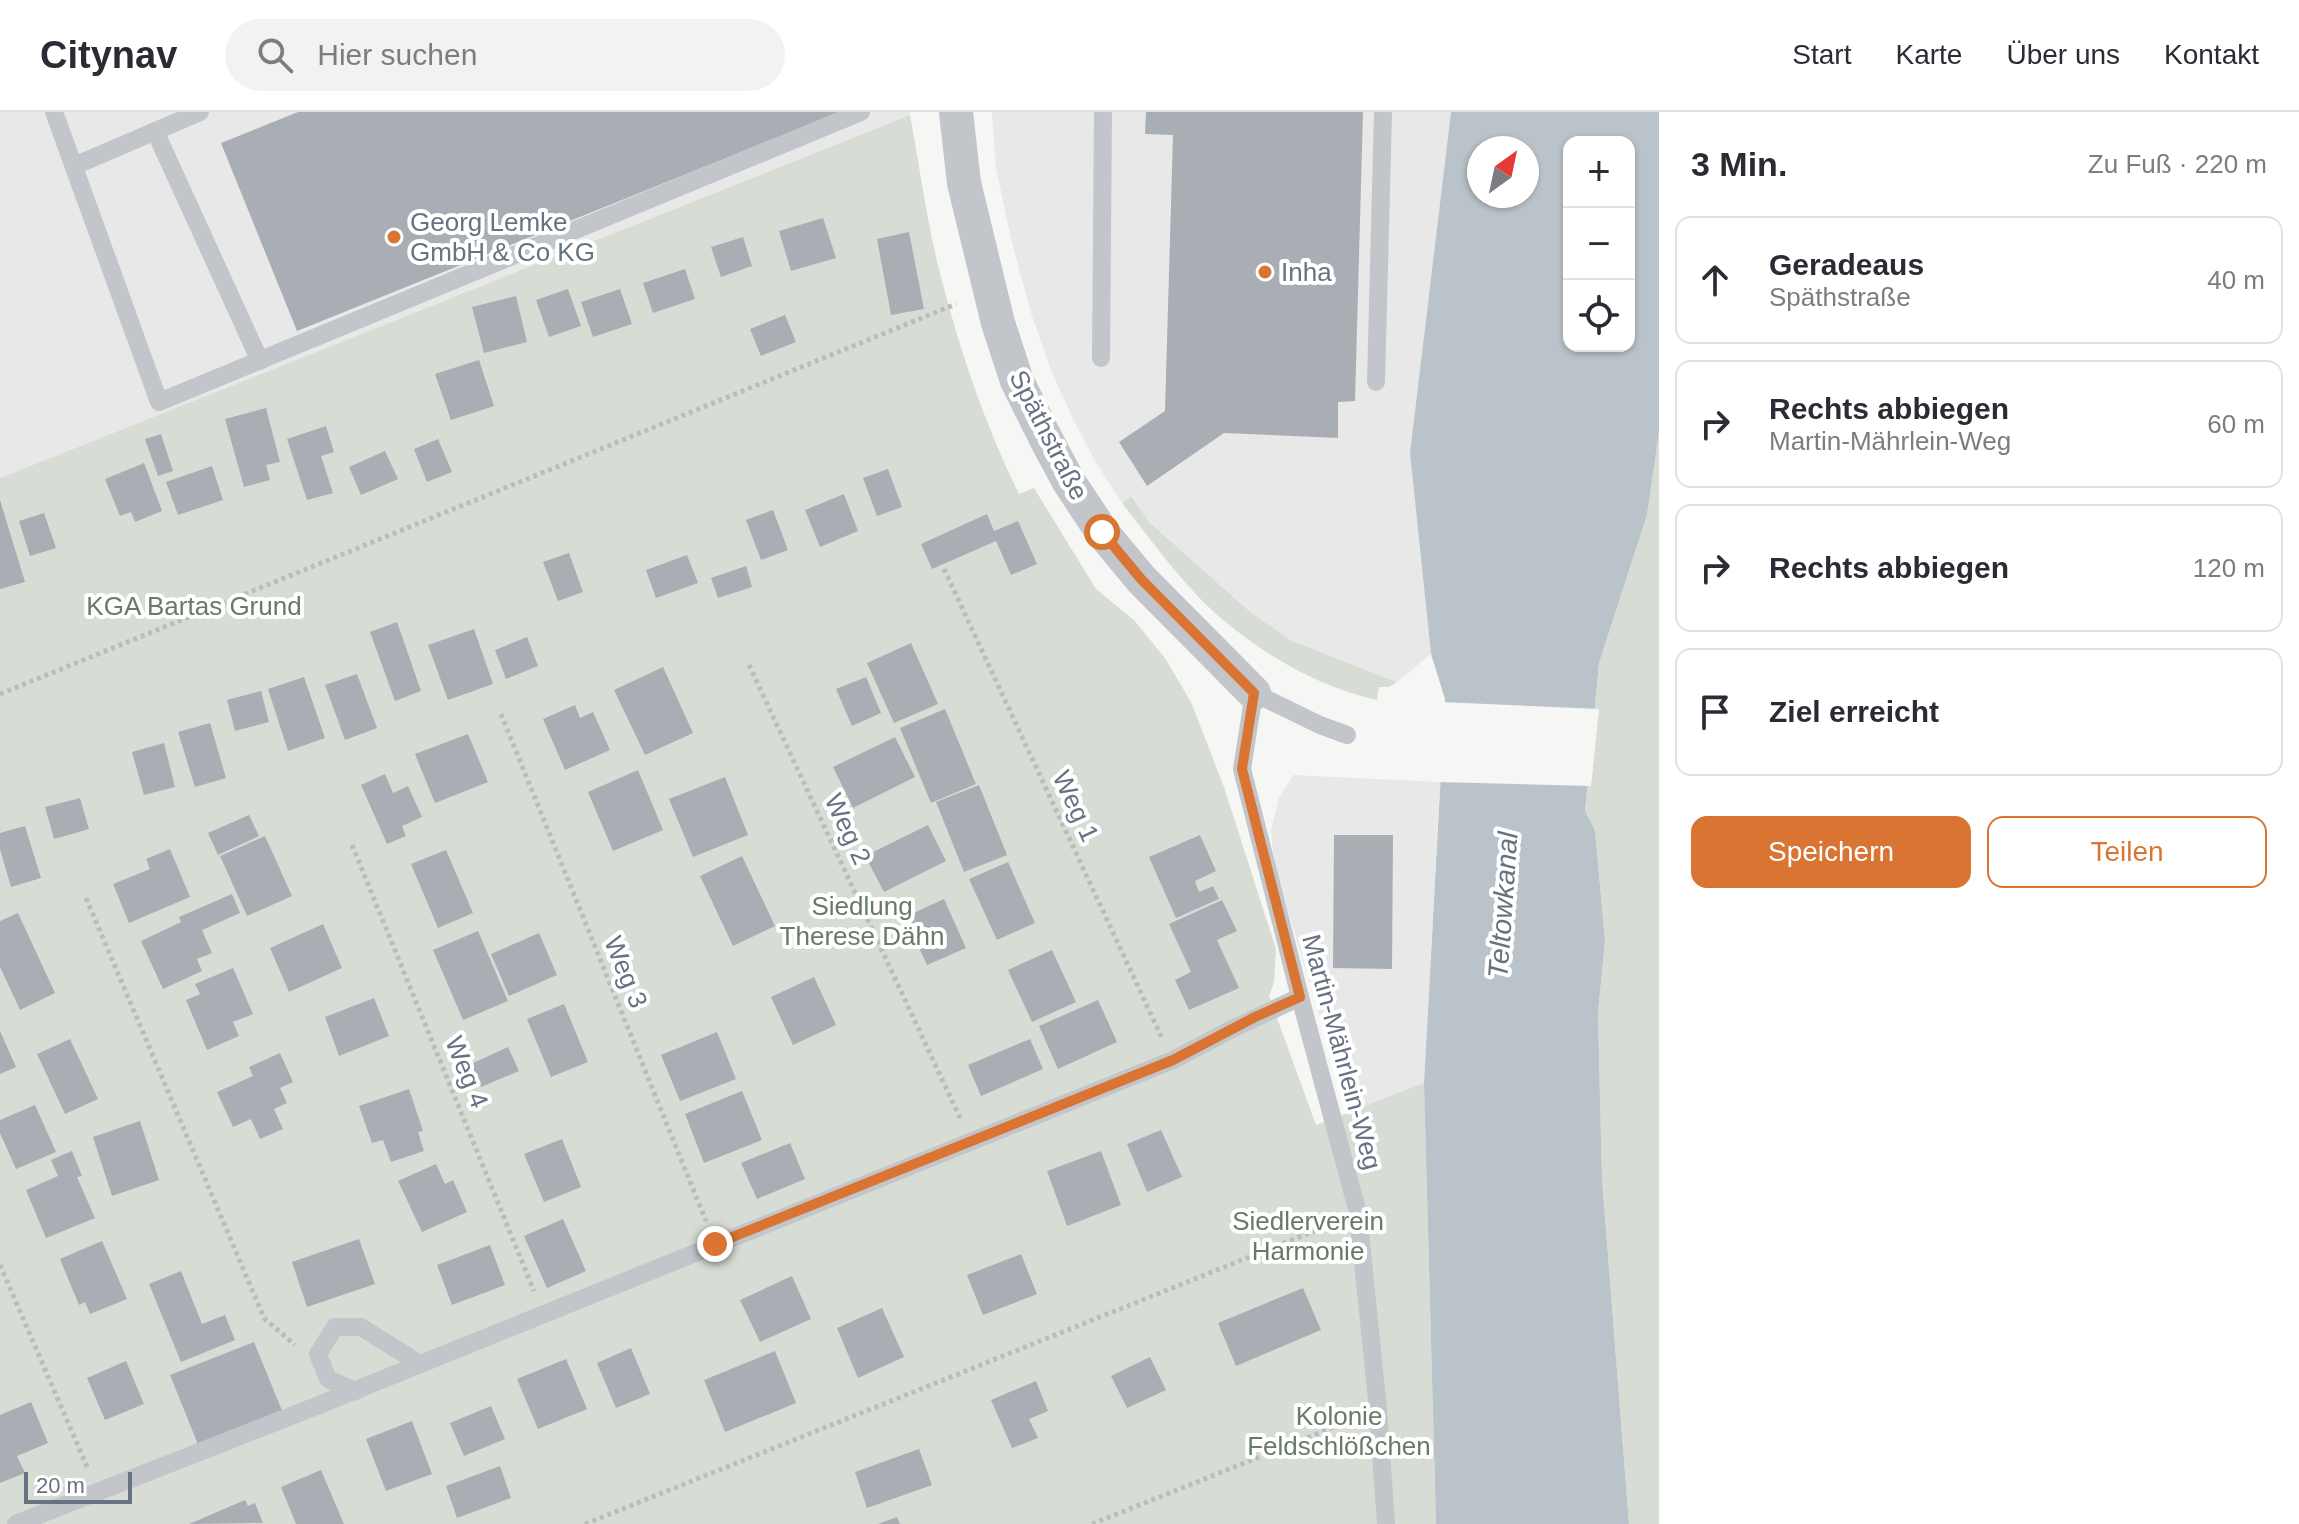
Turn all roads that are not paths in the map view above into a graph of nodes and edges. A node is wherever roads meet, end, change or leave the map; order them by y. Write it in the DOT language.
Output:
graph roads {
  1 [pos="54,112"];
  2 [pos="200,112"];
  3 [pos="861,112"];
  4 [pos="956,112"];
  5 [pos="1103,112"];
  6 [pos="1383,112"];
  7 [pos="155,131"];
  8 [pos="74,166"];
  9 [pos="1101,358"];
  10 [pos="260,361"];
  11 [pos="1376,382"];
  12 [pos="1254,693"];
  13 [pos="1347,735"];
  14 [pos="1300,997"];
  15 [pos="420,1364"];
  16 [pos="356,1391"];
  17 [pos="16,1524"];
  18 [pos="1386,1524"];
  1 -- 8 [label="lane"];
  2 -- 7 [label="lane"];
  3 -- 10 [label="lane"];
  4 -- 12 [label="street, Späthstraße"];
  5 -- 9 [label="lane"];
  6 -- 11 [label="lane"];
  7 -- 8 [label="lane"];
  7 -- 10 [label="lane"];
  8 -- 10 [label="lane"];
  12 -- 13 [label="lane, Späthstraße"];
  12 -- 14 [label="lane, Martin-Mährlein-Weg"];
  14 -- 15 [label="lane"];
  14 -- 18 [label="lane, Martin-Mährlein-Weg"];
  15 -- 16 [label="lane"];
  15 -- 16 [label="lane"];
  16 -- 17 [label="lane"];
}
